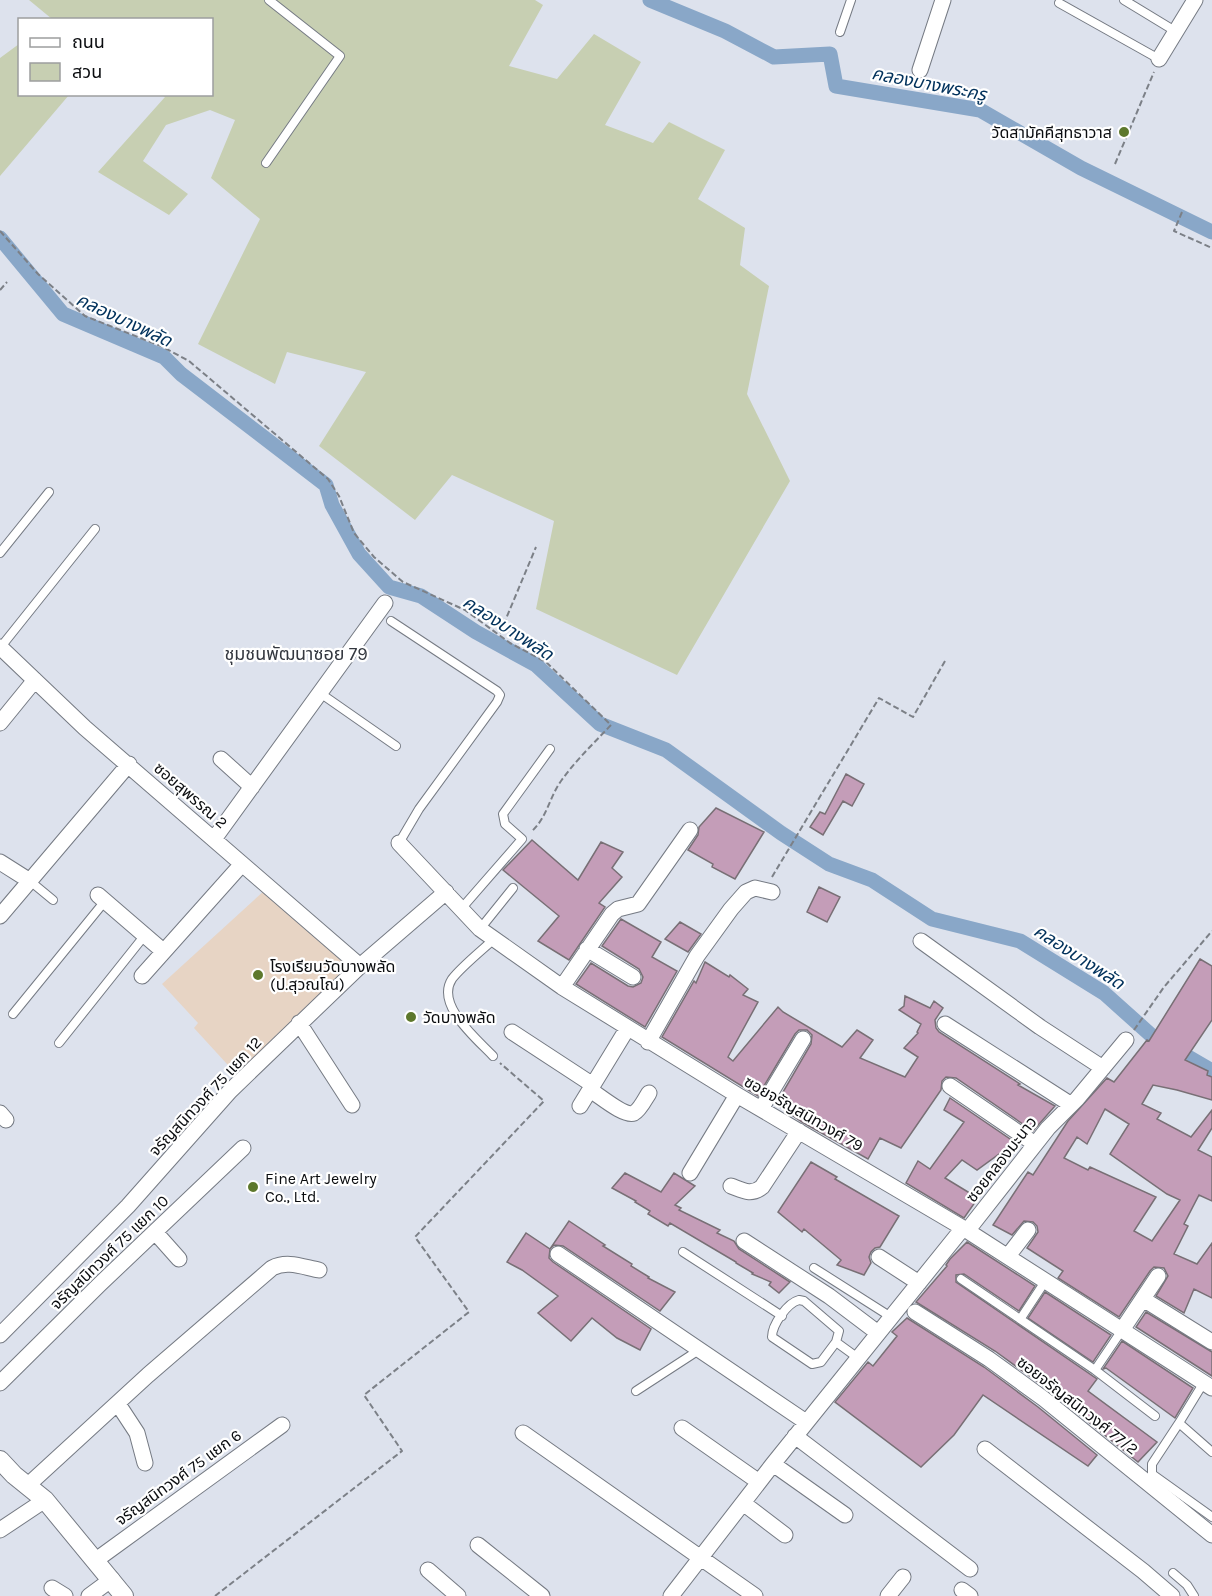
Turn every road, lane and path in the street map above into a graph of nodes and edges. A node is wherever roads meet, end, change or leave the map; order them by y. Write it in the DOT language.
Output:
graph roads {
  1 [pos="269,0"];
  2 [pos="851,0"];
  3 [pos="943,0"];
  4 [pos="1125,0"];
  5 [pos="1195,0"];
  6 [pos="1059,3"];
  7 [pos="1176,31"];
  8 [pos="840,32"];
  9 [pos="1159,59"];
  10 [pos="920,70"];
  11 [pos="266,164"];
  12 [pos="1115,164"];
  13 [pos="1182,212"];
  14 [pos="0,231"];
  15 [pos="1212,248"];
  16 [pos="7,282"];
  17 [pos="0,290"];
  18 [pos="49,492"];
  19 [pos="95,530"];
  20 [pos="536,548"];
  21 [pos="0,553"];
  22 [pos="385,603"];
  23 [pos="392,621"];
  24 [pos="499,635"];
  25 [pos="0,648"];
  26 [pos="945,661"];
  27 [pos="35,680"];
  28 [pos="320,693"];
  29 [pos="0,723"];
  30 [pos="396,746"];
  31 [pos="550,749"];
  32 [pos="221,759"];
  33 [pos="129,764"];
  34 [pos="252,787"];
  35 [pos="690,830"];
  36 [pos="214,839"];
  37 [pos="522,839"];
  38 [pos="399,843"];
  39 [pos="0,862"];
  40 [pos="242,864"];
  41 [pos="30,881"];
  42 [pos="513,888"];
  43 [pos="768,891"];
  44 [pos="446,892"];
  45 [pos="101,898"];
  46 [pos="53,900"];
  47 [pos="460,909"];
  48 [pos="0,916"];
  49 [pos="480,929"];
  50 [pos="1212,931"];
  51 [pos="145,935"];
  52 [pos="493,940"];
  53 [pos="921,941"];
  54 [pos="587,949"];
  55 [pos="163,951"];
  56 [pos="360,966"];
  57 [pos="142,976"];
  58 [pos="633,977"];
  59 [pos="562,987"];
  60 [pos="13,1014"];
  61 [pos="299,1023"];
  62 [pos="945,1024"];
  63 [pos="627,1029"];
  64 [pos="512,1032"];
  65 [pos="1130,1035"];
  66 [pos="803,1039"];
  67 [pos="648,1042"];
  68 [pos="59,1043"];
  69 [pos="493,1056"];
  70 [pos="1103,1068"];
  71 [pos="950,1086"];
  72 [pos="592,1087"];
  73 [pos="649,1093"];
  74 [pos="737,1095"];
  75 [pos="352,1105"];
  76 [pos="580,1106"];
  77 [pos="1067,1107"];
  78 [pos="761,1109"];
  79 [pos="799,1131"];
  80 [pos="1035,1144"];
  81 [pos="243,1148"];
  82 [pos="690,1173"];
  83 [pos="731,1186"];
  84 [pos="965,1229"];
  85 [pos="1028,1230"];
  86 [pos="155,1232"];
  87 [pos="744,1241"];
  88 [pos="683,1252"];
  89 [pos="558,1254"];
  90 [pos="1008,1256"];
  91 [pos="879,1257"];
  92 [pos="179,1259"];
  93 [pos="814,1268"];
  94 [pos="319,1270"];
  95 [pos="1158,1276"];
  96 [pos="962,1279"];
  97 [pos="1046,1280"];
  98 [pos="919,1283"];
  99 [pos="1143,1299"];
  100 [pos="915,1312"];
  101 [pos="782,1316"];
  102 [pos="891,1317"];
  103 [pos="1021,1318"];
  104 [pos="1122,1330"];
  105 [pos="878,1333"];
  106 [pos="0,1335"];
  107 [pos="836,1342"];
  108 [pos="1212,1342"];
  109 [pos="699,1350"];
  110 [pos="858,1358"];
  111 [pos="1095,1370"];
  112 [pos="0,1383"];
  113 [pos="1208,1385"];
  114 [pos="636,1391"];
  115 [pos="118,1404"];
  116 [pos="1155,1416"];
  117 [pos="806,1422"];
  118 [pos="1179,1423"];
  119 [pos="282,1425"];
  120 [pos="682,1428"];
  121 [pos="523,1433"];
  122 [pos="795,1436"];
  123 [pos="985,1449"];
  124 [pos="1212,1452"];
  125 [pos="0,1460"];
  126 [pos="145,1463"];
  127 [pos="773,1464"];
  128 [pos="759,1482"];
  129 [pos="27,1486"];
  130 [pos="45,1500"];
  131 [pos="743,1503"];
  132 [pos="844,1515"];
  133 [pos="1212,1517"];
  134 [pos="0,1530"];
  135 [pos="785,1535"];
  136 [pos="1212,1535"];
  137 [pos="478,1545"];
  138 [pos="701,1559"];
  139 [pos="96,1560"];
  140 [pos="970,1569"];
  141 [pos="428,1570"];
  142 [pos="1173,1574"];
  143 [pos="903,1577"];
  144 [pos="112,1580"];
  145 [pos="89,1596"];
  146 [pos="124,1596"];
  147 [pos="215,1596"];
  148 [pos="458,1596"];
  149 [pos="542,1596"];
  150 [pos="671,1596"];
  151 [pos="755,1596"];
  152 [pos="888,1596"];
  153 [pos="1172,1596"];
  154 [pos="1194,1596"];
  1 -- 11 [label="lane"];
  2 -- 8 [label="lane"];
  3 -- 10 [label="street"];
  4 -- 7 [label="lane"];
  5 -- 7 [label="street"];
  6 -- 9 [label="lane"];
  7 -- 9 [label="street"];
  9 -- 12 [label="path"];
  13 -- 15 [label="path"];
  14 -- 24 [label="path"];
  16 -- 17 [label="path"];
  18 -- 21 [label="lane"];
  19 -- 25 [label="lane"];
  20 -- 24 [label="path"];
  22 -- 28 [label="street"];
  23 -- 38 [label="lane"];
  24 -- 37 [label="path"];
  25 -- 27 [label="street, ซอยสุพรรณ 2"];
  26 -- 43 [label="path"];
  27 -- 29 [label="street"];
  27 -- 33 [label="street, ซอยสุพรรณ 2"];
  28 -- 30 [label="lane"];
  28 -- 34 [label="street"];
  31 -- 37 [label="lane"];
  32 -- 34 [label="street"];
  33 -- 36 [label="street, ซอยสุพรรณ 2"];
  33 -- 41 [label="street"];
  34 -- 36 [label="street"];
  35 -- 54 [label="street"];
  36 -- 40 [label="street, ซอยสุพรรณ 2"];
  37 -- 47 [label="lane"];
  38 -- 44 [label="street, ซอยจรัญสนิทวงศ์ 79"];
  39 -- 41 [label="street"];
  40 -- 55 [label="street"];
  40 -- 56 [label="street, ซอยสุพรรณ 2"];
  41 -- 46 [label="lane"];
  41 -- 48 [label="street"];
  42 -- 49 [label="lane"];
  43 -- 67 [label="street"];
  44 -- 47 [label="street, ซอยจรัญสนิทวงศ์ 79"];
  44 -- 56 [label="street, จรัญสนิทวงศ์ 75 แยก 12"];
  45 -- 51 [label="street"];
  45 -- 60 [label="lane"];
  47 -- 49 [label="street, ซอยจรัญสนิทวงศ์ 79"];
  49 -- 52 [label="street, ซอยจรัญสนิทวงศ์ 79"];
  50 -- 65 [label="path"];
  51 -- 55 [label="street"];
  51 -- 68 [label="lane"];
  52 -- 59 [label="street, ซอยจรัญสนิทวงศ์ 79"];
  52 -- 69 [label="lane"];
  53 -- 70 [label="street"];
  54 -- 58 [label="street"];
  54 -- 59 [label="street"];
  55 -- 57 [label="street"];
  56 -- 61 [label="street, จรัญสนิทวงศ์ 75 แยก 12"];
  59 -- 63 [label="street, ซอยจรัญสนิทวงศ์ 79"];
  61 -- 75 [label="street"];
  61 -- 106 [label="street, จรัญสนิทวงศ์ 75 แยก 12"];
  62 -- 77 [label="street"];
  63 -- 67 [label="street, ซอยจรัญสนิทวงศ์ 79"];
  63 -- 72 [label="street"];
  64 -- 72 [label="street"];
  65 -- 70 [label="street, ซอยคลองมะนาว"];
  66 -- 78 [label="street"];
  67 -- 74 [label="street, ซอยจรัญสนิทวงศ์ 79"];
  69 -- 147 [label="path"];
  70 -- 77 [label="street, ซอยคลองมะนาว"];
  71 -- 80 [label="street"];
  72 -- 73 [label="street"];
  72 -- 76 [label="street"];
  74 -- 78 [label="street, ซอยจรัญสนิทวงศ์ 79"];
  74 -- 82 [label="street"];
  77 -- 80 [label="street, ซอยคลองมะนาว"];
  78 -- 79 [label="street, ซอยจรัญสนิทวงศ์ 79"];
  79 -- 83 [label="street"];
  79 -- 84 [label="street, ซอยจรัญสนิทวงศ์ 79"];
  80 -- 84 [label="street, ซอยคลองมะนาว"];
  81 -- 86 [label="street, จรัญสนิทวงศ์ 75 แยก 10"];
  84 -- 90 [label="street, ซอยจรัญสนิทวงศ์ 79"];
  84 -- 98 [label="street, ซอยคลองมะนาว"];
  85 -- 90 [label="street"];
  86 -- 92 [label="street"];
  86 -- 112 [label="street, จรัญสนิทวงศ์ 75 แยก 10"];
  87 -- 105 [label="street"];
  88 -- 101 [label="lane"];
  89 -- 109 [label="street"];
  90 -- 97 [label="street, ซอยจรัญสนิทวงศ์ 79"];
  91 -- 98 [label="street"];
  93 -- 102 [label="lane"];
  94 -- 115 [label="street"];
  95 -- 99 [label="street"];
  96 -- 103 [label="lane"];
  97 -- 103 [label="lane"];
  97 -- 104 [label="street, ซอยจรัญสนิทวงศ์ 79"];
  98 -- 102 [label="street, ซอยคลองมะนาว"];
  99 -- 104 [label="street"];
  99 -- 108 [label="street"];
  100 -- 136 [label="street, ซอยจรัญสนิทวงศ์ 77/2"];
  101 -- 107 [label="lane"];
  101 -- 107 [label="lane"];
  102 -- 105 [label="street, ซอยคลองมะนาว"];
  103 -- 111 [label="lane"];
  104 -- 111 [label="lane"];
  104 -- 113 [label="street, ซอยจรัญสนิทวงศ์ 79"];
  105 -- 110 [label="street, ซอยคลองมะนาว"];
  107 -- 110 [label="lane"];
  109 -- 114 [label="lane"];
  109 -- 117 [label="street"];
  110 -- 117 [label="street, ซอยคลองมะนาว"];
  111 -- 116 [label="lane"];
  113 -- 118 [label="lane"];
  115 -- 126 [label="street"];
  115 -- 129 [label="street"];
  117 -- 122 [label="street, ซอยคลองมะนาว"];
  118 -- 124 [label="lane"];
  118 -- 133 [label="lane"];
  119 -- 139 [label="street, จรัญสนิทวงศ์ 75 แยก 6"];
  120 -- 128 [label="street"];
  121 -- 138 [label="street"];
  122 -- 127 [label="street, ซอยคลองมะนาว"];
  122 -- 140 [label="street"];
  123 -- 153 [label="street"];
  125 -- 129 [label="street"];
  127 -- 128 [label="street, ซอยคลองมะนาว"];
  127 -- 132 [label="street"];
  128 -- 131 [label="street, ซอยคลองมะนาว"];
  129 -- 130 [label="street"];
  130 -- 134 [label="street"];
  130 -- 139 [label="street"];
  131 -- 135 [label="street"];
  131 -- 138 [label="street, ซอยคลองมะนาว"];
  137 -- 149 [label="street"];
  138 -- 150 [label="street, ซอยคลองมะนาว"];
  138 -- 151 [label="street"];
  139 -- 144 [label="street"];
  141 -- 148 [label="street"];
  142 -- 154 [label="lane"];
  143 -- 152 [label="street"];
  144 -- 145 [label="street"];
  144 -- 146 [label="street"];
}
